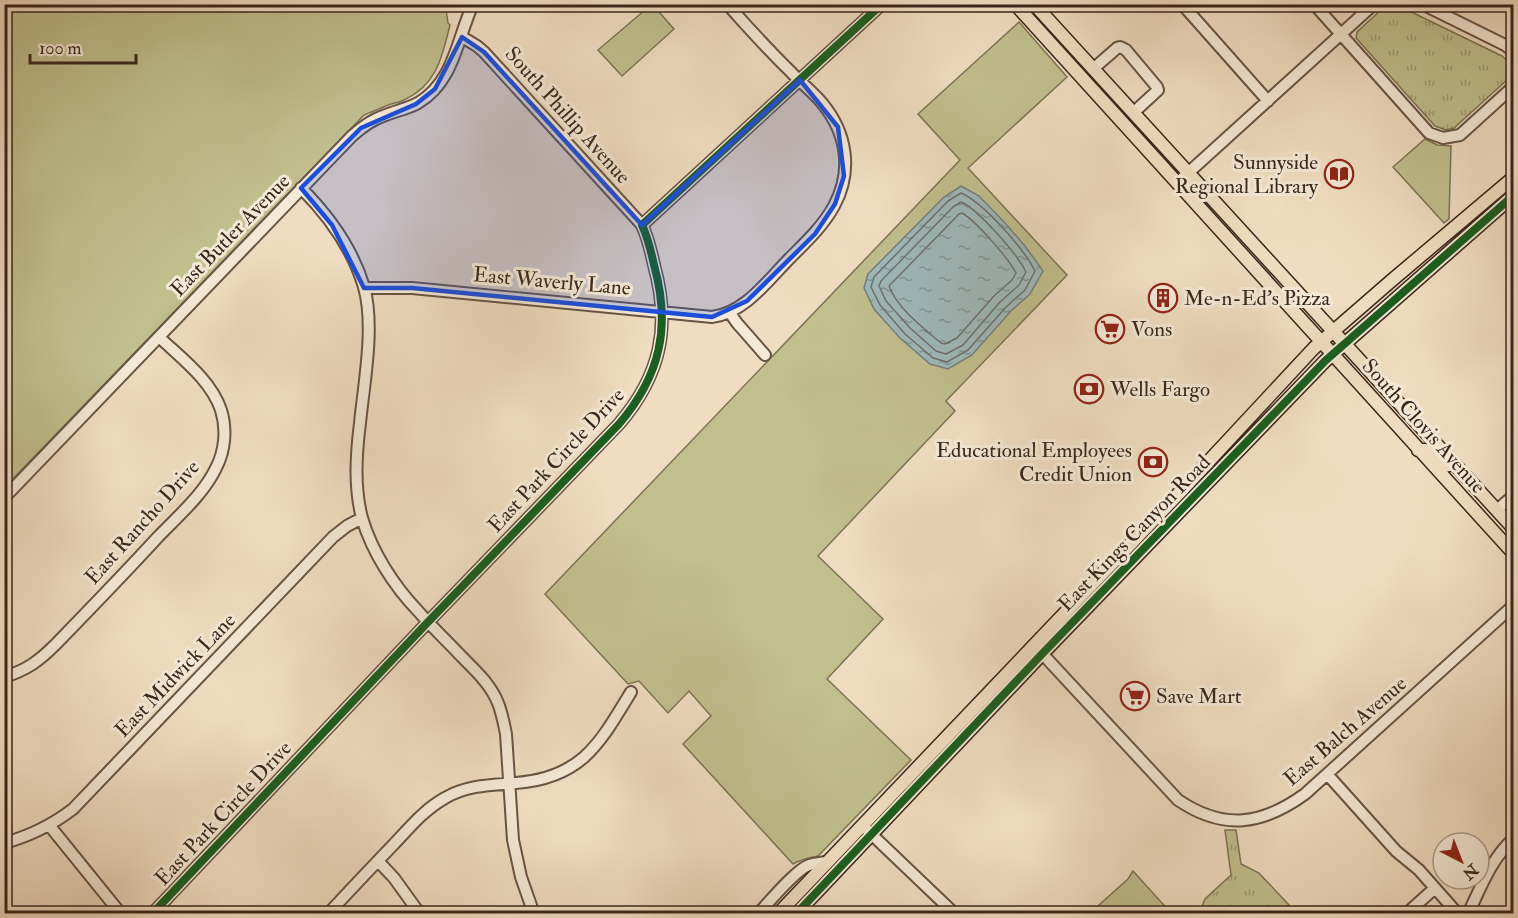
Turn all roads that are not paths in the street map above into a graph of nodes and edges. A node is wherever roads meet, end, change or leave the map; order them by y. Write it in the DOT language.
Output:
graph roads {
  1 [pos="473,4"];
  2 [pos="727,4"];
  3 [pos="882,4"];
  4 [pos="1015,4"];
  5 [pos="1034,4"];
  6 [pos="1182,4"];
  7 [pos="1314,4"];
  8 [pos="1374,4"];
  9 [pos="1422,4"];
  10 [pos="1341,34"];
  11 [pos="462,37"];
  12 [pos="1514,52"];
  13 [pos="1093,69"];
  14 [pos="800,80"];
  15 [pos="1514,86"];
  16 [pos="1268,101"];
  17 [pos="1133,113"];
  18 [pos="1188,173"];
  19 [pos="1514,177"];
  20 [pos="1177,183"];
  21 [pos="301,188"];
  22 [pos="1498,190"];
  23 [pos="1511,201"];
  24 [pos="642,225"];
  25 [pos="364,288"];
  26 [pos="662,311"];
  27 [pos="730,313"];
  28 [pos="1333,331"];
  29 [pos="159,337"];
  30 [pos="1321,342"];
  31 [pos="1344,343"];
  32 [pos="1332,354"];
  33 [pos="765,355"];
  34 [pos="1418,450"];
  35 [pos="1455,464"];
  36 [pos="1189,482"];
  37 [pos="1451,486"];
  38 [pos="1514,495"];
  39 [pos="4,498"];
  40 [pos="1497,510"];
  41 [pos="362,518"];
  42 [pos="1514,529"];
  43 [pos="1141,551"];
  44 [pos="1514,554"];
  45 [pos="1514,605"];
  46 [pos="428,622"];
  47 [pos="1038,650"];
  48 [pos="4,677"];
  49 [pos="631,692"];
  50 [pos="1327,774"];
  51 [pos="509,783"];
  52 [pos="49,825"];
  53 [pos="867,830"];
  54 [pos="1514,838"];
  55 [pos="4,843"];
  56 [pos="378,861"];
  57 [pos="826,862"];
  58 [pos="1431,884"];
  59 [pos="1432,891"];
  60 [pos="1438,891"];
  61 [pos="121,914"];
  62 [pos="152,914"];
  63 [pos="328,914"];
  64 [pos="420,914"];
  65 [pos="534,914"];
  66 [pos="758,914"];
  67 [pos="778,914"];
  68 [pos="796,914"];
  69 [pos="955,914"];
  70 [pos="1406,914"];
  71 [pos="1458,914"];
  72 [pos="1468,914"];
  1 -- 11 [label="street, East Butler Avenue"];
  2 -- 14 [label="street"];
  3 -- 14 [label="street"];
  4 -- 20 [label="main road, South Clovis Avenue"];
  5 -- 13 [label="main road, South Clovis Avenue"];
  6 -- 16 [label="street"];
  7 -- 10 [label="street"];
  8 -- 10 [label="street"];
  9 -- 12 [label="street"];
  10 -- 15 [label="street"];
  10 -- 16 [label="street"];
  11 -- 21 [label="street, East Butler Avenue"];
  11 -- 24 [label="street, South Phillip Avenue"];
  13 -- 17 [label="main road, South Clovis Avenue"];
  13 -- 17 [label="street"];
  14 -- 24 [label="street"];
  14 -- 27 [label="street"];
  16 -- 18 [label="street"];
  17 -- 18 [label="main road, South Clovis Avenue"];
  18 -- 20 [label="street"];
  18 -- 28 [label="main road, South Clovis Avenue"];
  19 -- 22 [label="main road, East Kings Canyon Road"];
  20 -- 30 [label="main road, South Clovis Avenue"];
  21 -- 25 [label="street"];
  21 -- 29 [label="street, East Butler Avenue"];
  22 -- 23 [label="street"];
  22 -- 28 [label="main road, East Kings Canyon Road"];
  23 -- 31 [label="main road, East Kings Canyon Road"];
  24 -- 26 [label="street, East Park Circle Drive"];
  25 -- 26 [label="street, East Waverly Lane"];
  25 -- 41 [label="street"];
  26 -- 27 [label="street, East Waverly Lane"];
  26 -- 46 [label="street, East Park Circle Drive"];
  27 -- 33 [label="street"];
  28 -- 30 [label="main road, East Kings Canyon Road"];
  28 -- 31 [label="main road, South Clovis Avenue"];
  29 -- 39 [label="street, East Butler Avenue"];
  29 -- 48 [label="street, East Rancho Drive"];
  30 -- 32 [label="main road, South Clovis Avenue"];
  30 -- 36 [label="main road, East Kings Canyon Road"];
  31 -- 32 [label="main road, East Kings Canyon Road"];
  31 -- 35 [label="main road, South Clovis Avenue"];
  32 -- 34 [label="main road, South Clovis Avenue"];
  32 -- 43 [label="main road, East Kings Canyon Road"];
  34 -- 35 [label="main road"];
  34 -- 37 [label="main road, South Clovis Avenue"];
  35 -- 40 [label="main road, South Clovis Avenue"];
  36 -- 43 [label="main road"];
  36 -- 47 [label="main road, East Kings Canyon Road"];
  37 -- 40 [label="main road"];
  37 -- 44 [label="main road, South Clovis Avenue"];
  38 -- 40 [label="street"];
  40 -- 42 [label="main road, South Clovis Avenue"];
  41 -- 46 [label="street"];
  41 -- 52 [label="street, East Midwick Lane"];
  43 -- 47 [label="main road, East Kings Canyon Road"];
  45 -- 50 [label="street, East Balch Avenue"];
  46 -- 51 [label="street"];
  46 -- 62 [label="street, East Park Circle Drive"];
  47 -- 50 [label="street, East Balch Avenue"];
  47 -- 53 [label="main road, East Kings Canyon Road"];
  49 -- 51 [label="street"];
  50 -- 58 [label="street"];
  51 -- 56 [label="street"];
  51 -- 65 [label="street"];
  52 -- 55 [label="street, East Midwick Lane"];
  52 -- 61 [label="street"];
  53 -- 57 [label="main road, East Kings Canyon Road"];
  53 -- 68 [label="main road, East Kings Canyon Road"];
  53 -- 69 [label="street"];
  54 -- 72 [label="street"];
  56 -- 63 [label="street"];
  56 -- 64 [label="street"];
  57 -- 66 [label="street, East Kings Canyon Road"];
  57 -- 67 [label="main road, East Kings Canyon Road"];
  59 -- 70 [label="street"];
  60 -- 71 [label="street"];
}
